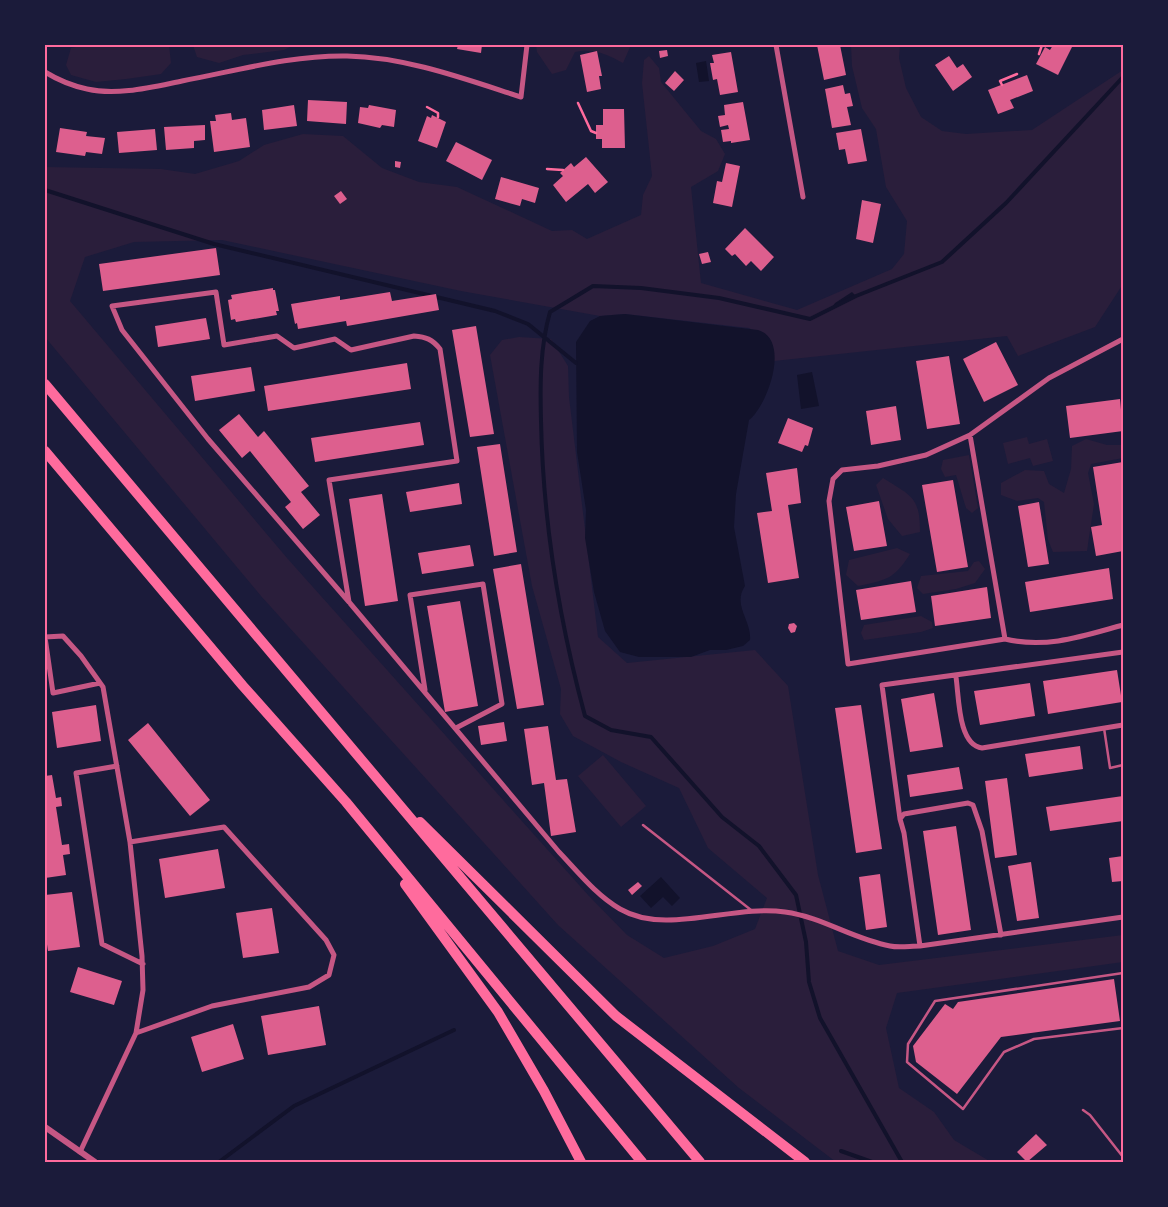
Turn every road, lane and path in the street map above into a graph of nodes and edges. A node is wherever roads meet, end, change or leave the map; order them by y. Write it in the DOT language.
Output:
graph roads {
  1 [pos="527,45"];
  2 [pos="776,45"];
  3 [pos="1042,45"];
  4 [pos="1039,54"];
  5 [pos="45,72"];
  6 [pos="1017,74"];
  7 [pos="1002,85"];
  8 [pos="578,103"];
  9 [pos="427,107"];
  10 [pos="438,117"];
  11 [pos="596,133"];
  12 [pos="547,169"];
  13 [pos="563,170"];
  14 [pos="802,197"];
  15 [pos="1123,339"];
  16 [pos="45,384"];
  17 [pos="970,435"];
  18 [pos="45,451"];
  19 [pos="349,602"];
  20 [pos="1123,625"];
  21 [pos="1005,640"];
  22 [pos="1123,652"];
  23 [pos="956,676"];
  24 [pos="100,683"];
  25 [pos="425,691"];
  26 [pos="1123,725"];
  27 [pos="456,728"];
  28 [pos="1104,728"];
  29 [pos="1123,765"];
  30 [pos="117,766"];
  31 [pos="371,773"];
  32 [pos="346,802"];
  33 [pos="900,819"];
  34 [pos="643,825"];
  35 [pos="130,842"];
  36 [pos="751,910"];
  37 [pos="1123,917"];
  38 [pos="1000,935"];
  39 [pos="920,946"];
  40 [pos="142,964"];
  41 [pos="1123,973"];
  42 [pos="1123,1028"];
  43 [pos="136,1033"];
  44 [pos="1083,1110"];
  45 [pos="45,1127"];
  46 [pos="80,1152"];
  47 [pos="1123,1157"];
  48 [pos="95,1162"];
  49 [pos="581,1162"];
  50 [pos="642,1162"];
  51 [pos="700,1162"];
  52 [pos="805,1162"];
  1 -- 5 [label="street"];
  2 -- 14 [label="street"];
  3 -- 4 [label="path"];
  6 -- 7 [label="path"];
  8 -- 11 [label="path"];
  9 -- 10 [label="path"];
  12 -- 13 [label="path"];
  15 -- 17 [label="street"];
  16 -- 31 [label="highway"];
  17 -- 21 [label="street"];
  17 -- 21 [label="street"];
  18 -- 32 [label="highway"];
  19 -- 19 [label="street"];
  19 -- 25 [label="street"];
  20 -- 21 [label="street"];
  22 -- 23 [label="street"];
  23 -- 28 [label="street"];
  23 -- 33 [label="street"];
  24 -- 24 [label="street"];
  24 -- 30 [label="street"];
  25 -- 27 [label="street"];
  25 -- 27 [label="street"];
  26 -- 28 [label="street"];
  27 -- 36 [label="street"];
  28 -- 29 [label="lane"];
  30 -- 35 [label="street"];
  30 -- 40 [label="street"];
  31 -- 51 [label="highway"];
  31 -- 52 [label="highway"];
  32 -- 49 [label="highway"];
  32 -- 50 [label="highway"];
  33 -- 38 [label="street"];
  33 -- 39 [label="street"];
  34 -- 36 [label="lane"];
  35 -- 40 [label="street"];
  35 -- 43 [label="street"];
  36 -- 39 [label="street"];
  37 -- 38 [label="street"];
  38 -- 39 [label="street"];
  40 -- 43 [label="street"];
  41 -- 42 [label="lane"];
  43 -- 46 [label="street"];
  44 -- 47 [label="lane"];
  45 -- 46 [label="street"];
  46 -- 48 [label="street"];
}
